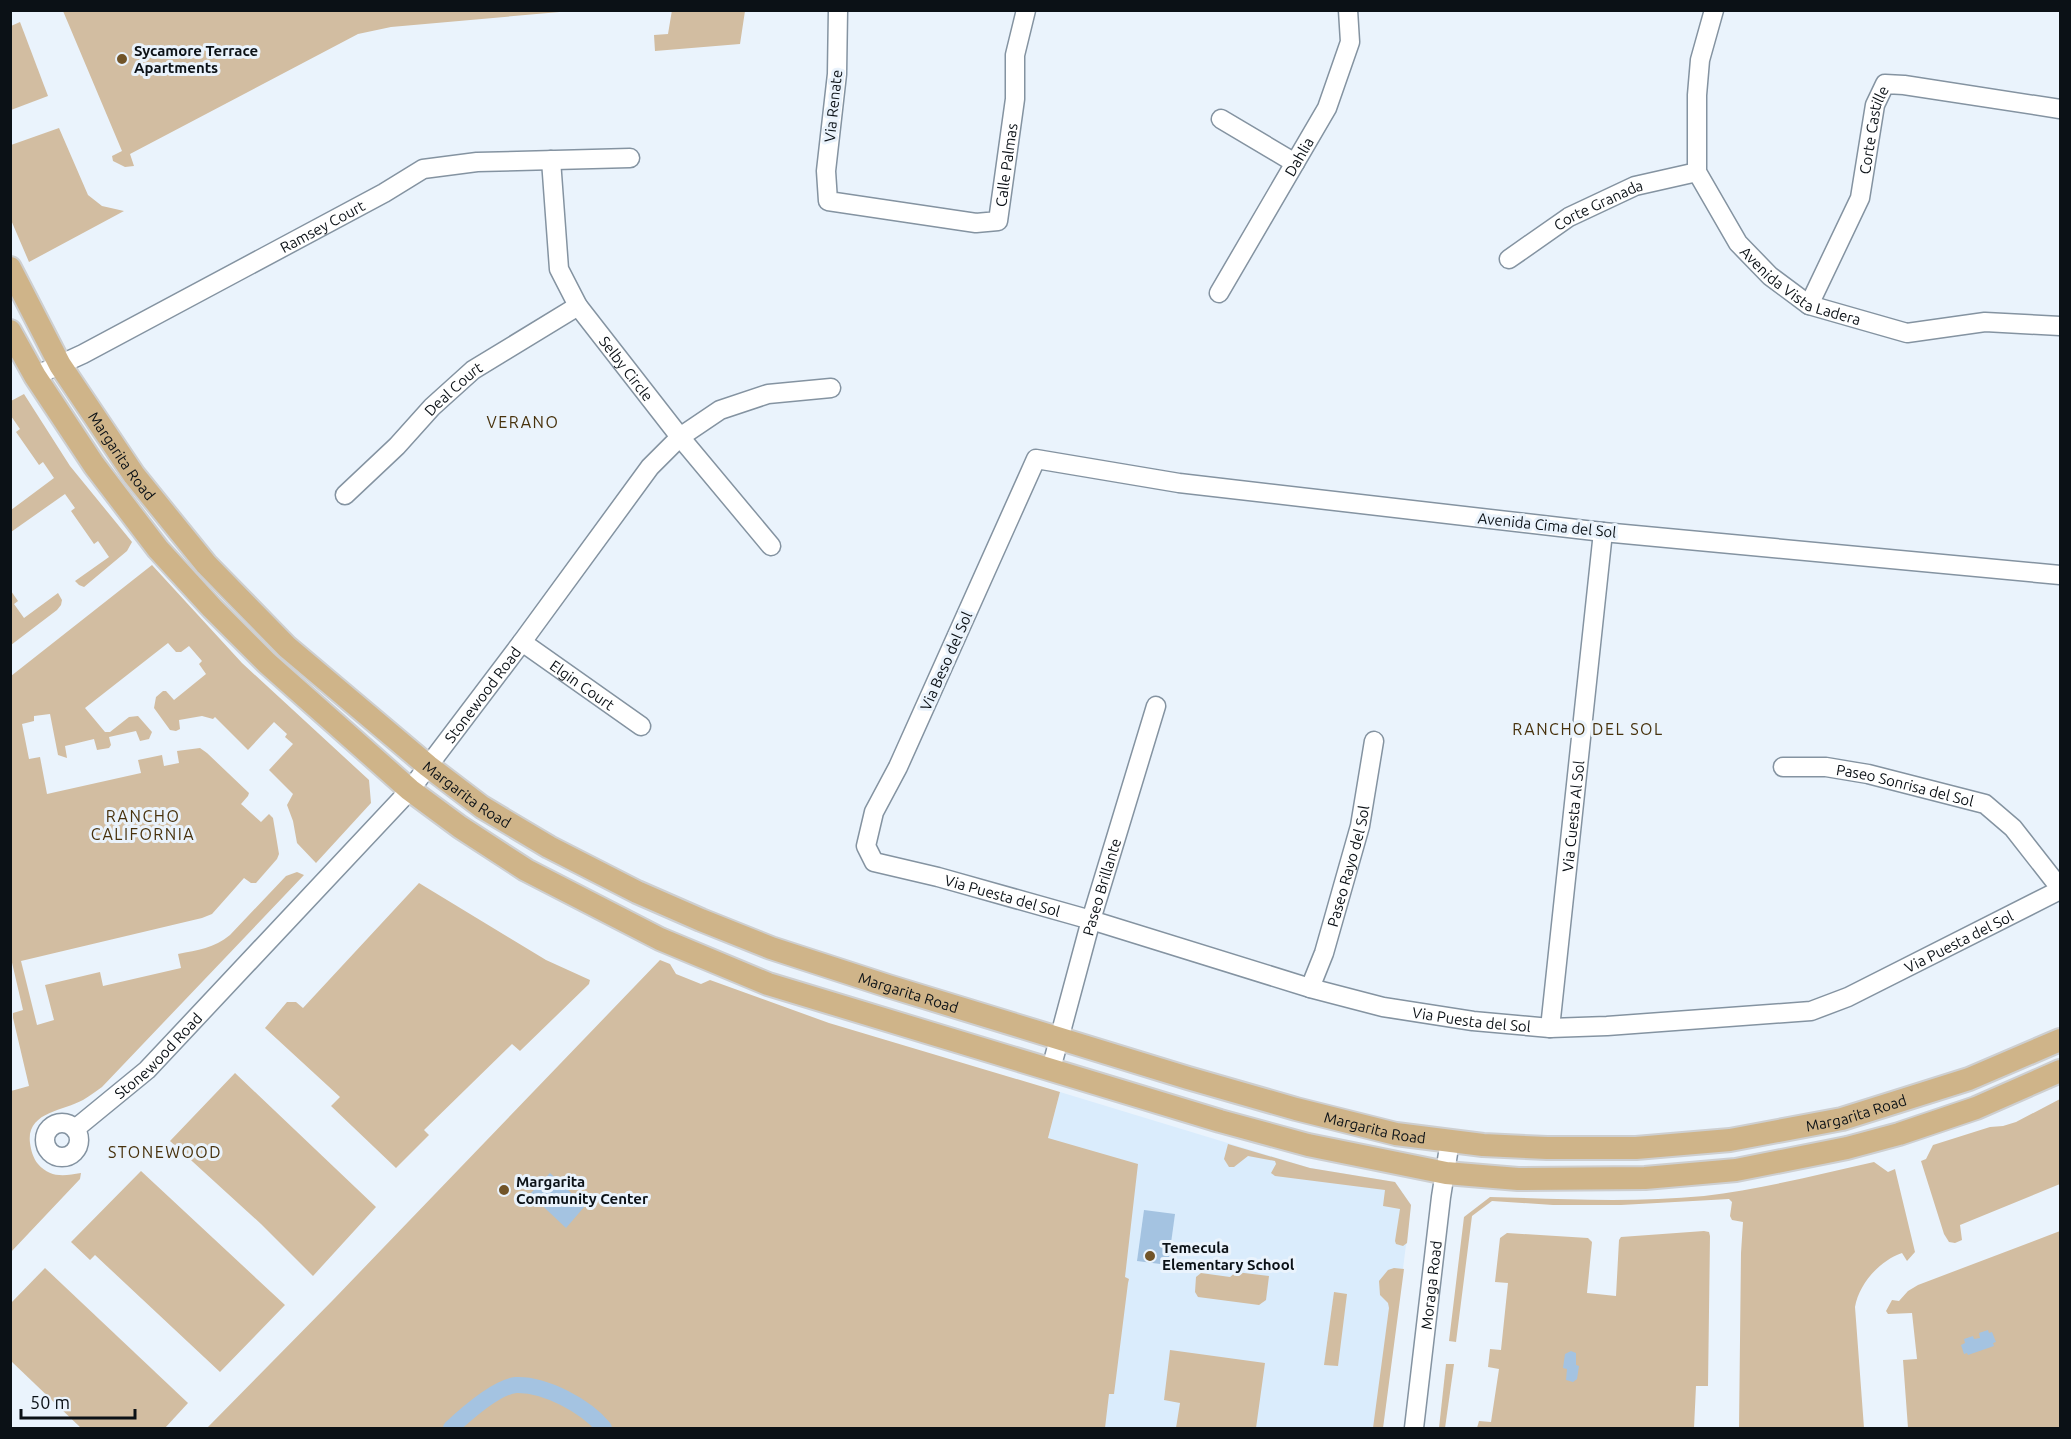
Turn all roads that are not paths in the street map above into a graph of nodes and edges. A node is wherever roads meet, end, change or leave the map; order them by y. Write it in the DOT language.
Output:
graph roads {
  1 [pos="838,10"];
  2 [pos="1026,10"];
  3 [pos="1348,10"];
  4 [pos="1714,10"];
  5 [pos="2061,109"];
  6 [pos="1221,119"];
  7 [pos="630,158"];
  8 [pos="551,160"];
  9 [pos="1295,163"];
  10 [pos="1697,172"];
  11 [pos="828,201"];
  12 [pos="1509,259"];
  13 [pos="10,268"];
  14 [pos="1219,293"];
  15 [pos="1809,305"];
  16 [pos="578,306"];
  17 [pos="2061,326"];
  18 [pos="10,331"];
  19 [pos="60,365"];
  20 [pos="35,376"];
  21 [pos="831,388"];
  22 [pos="680,437"];
  23 [pos="1036,459"];
  24 [pos="345,495"];
  25 [pos="1604,532"];
  26 [pos="771,546"];
  27 [pos="2061,575"];
  28 [pos="522,642"];
  29 [pos="1156,706"];
  30 [pos="641,726"];
  31 [pos="1374,741"];
  32 [pos="428,766"];
  33 [pos="1783,767"];
  34 [pos="410,790"];
  35 [pos="874,862"];
  36 [pos="2061,889"];
  37 [pos="1091,920"];
  38 [pos="1310,988"];
  39 [pos="1550,1028"];
  40 [pos="1059,1037"];
  41 [pos="2061,1040"];
  42 [pos="1051,1069"];
  43 [pos="2061,1071"];
  44 [pos="75,1129"];
  45 [pos="1450,1141"];
  46 [pos="1446,1173"];
  47 [pos="1414,1428"];
  1 -- 11 [label="street, Via Renate"];
  2 -- 11 [label="street, Calle Palmas"];
  3 -- 9 [label="street, Dahlia"];
  4 -- 10 [label="street"];
  5 -- 15 [label="street, Corte Castille"];
  6 -- 9 [label="street"];
  7 -- 8 [label="street, Ramsey Court"];
  8 -- 16 [label="street, Selby Circle"];
  8 -- 19 [label="street, Ramsey Court"];
  9 -- 14 [label="street, Dahlia"];
  10 -- 12 [label="street, Corte Granada"];
  10 -- 15 [label="street, Avenida Vista Ladera"];
  13 -- 19 [label="main road, Margarita Road"];
  15 -- 17 [label="street, Avenida Vista Ladera"];
  16 -- 22 [label="street, Selby Circle"];
  16 -- 24 [label="street, Deal Court"];
  18 -- 20 [label="main road, Margarita Road"];
  19 -- 20 [label="street, Ramsey Court"];
  19 -- 32 [label="main road, Margarita Road"];
  20 -- 34 [label="main road, Margarita Road"];
  21 -- 22 [label="street, Stonewood Road"];
  22 -- 26 [label="street, Selby Circle"];
  22 -- 28 [label="street, Stonewood Road"];
  23 -- 25 [label="street, Avenida Cima del Sol"];
  23 -- 35 [label="street, Via Beso del Sol"];
  25 -- 27 [label="street, Avenida Cima del Sol"];
  25 -- 39 [label="street, Via Cuesta Al Sol"];
  28 -- 30 [label="street, Elgin Court"];
  28 -- 32 [label="street, Stonewood Road"];
  29 -- 37 [label="street, Paseo Brillante"];
  31 -- 38 [label="street, Paseo Rayo del Sol"];
  32 -- 34 [label="street, Stonewood Road"];
  32 -- 40 [label="main road, Margarita Road"];
  33 -- 36 [label="street, Paseo Sonrisa del Sol"];
  34 -- 42 [label="main road, Margarita Road"];
  34 -- 44 [label="street, Stonewood Road"];
  35 -- 37 [label="street, Via Puesta del Sol"];
  36 -- 39 [label="street, Via Puesta del Sol"];
  37 -- 38 [label="street, Via Puesta del Sol"];
  37 -- 40 [label="street, Paseo Brillante"];
  38 -- 39 [label="street, Via Puesta del Sol"];
  40 -- 42 [label="street, Paseo Brillante"];
  40 -- 45 [label="main road, Margarita Road"];
  41 -- 45 [label="main road, Margarita Road"];
  42 -- 46 [label="main road, Margarita Road"];
  43 -- 46 [label="main road, Margarita Road"];
  45 -- 46 [label="street, Moraga Road"];
  46 -- 47 [label="street, Moraga Road"];
}
